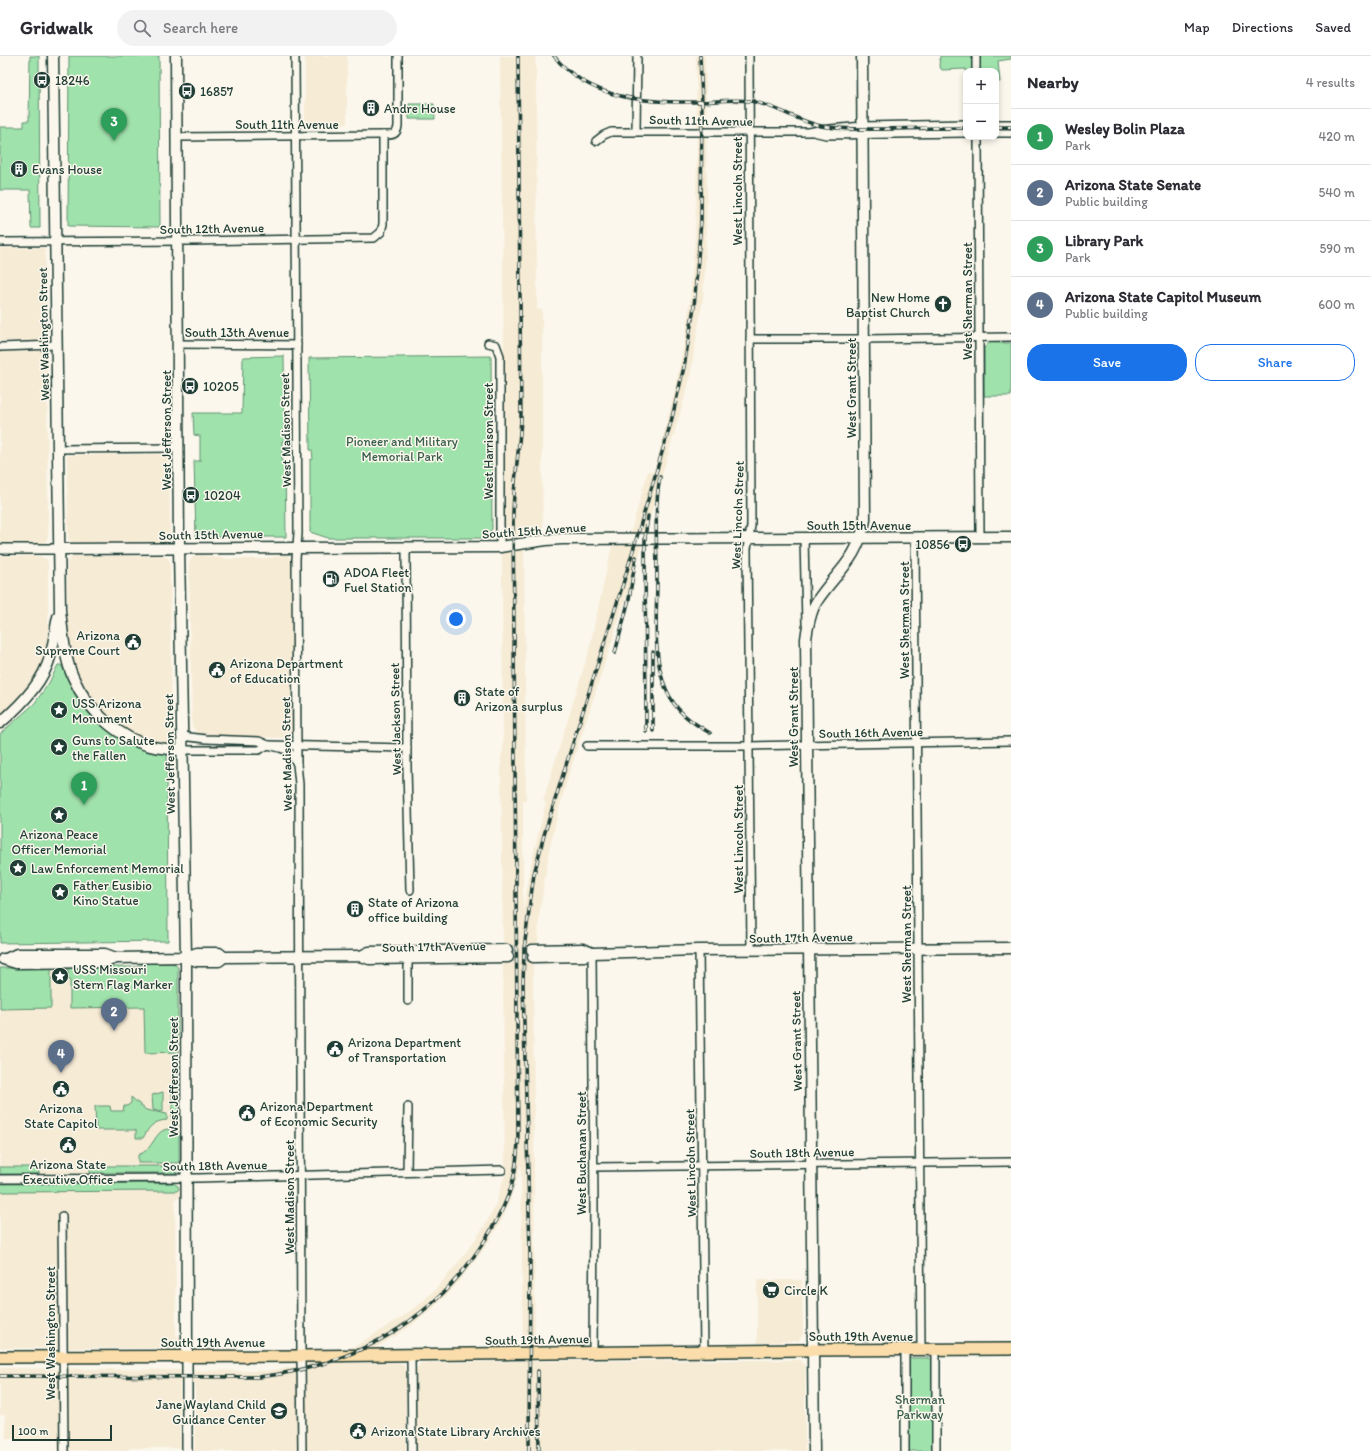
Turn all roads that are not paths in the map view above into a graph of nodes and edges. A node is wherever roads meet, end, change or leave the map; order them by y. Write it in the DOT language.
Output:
graph roads {
  1 [pos="53,56"];
  2 [pos="176,56"];
  3 [pos="296,56"];
  4 [pos="398,56"];
  5 [pos="636,56"];
  6 [pos="749,56"];
  7 [pos="862,56"];
  8 [pos="976,56"];
  9 [pos="976,68"];
  10 [pos="963,124"];
  11 [pos="999,124"];
  12 [pos="1011,124"];
  13 [pos="863,130"];
  14 [pos="636,131"];
  15 [pos="1011,132"];
  16 [pos="749,133"];
  17 [pos="963,133"];
  18 [pos="999,133"];
  19 [pos="296,136"];
  20 [pos="383,136"];
  21 [pos="177,137"];
  22 [pos="978,140"];
  23 [pos="596,141"];
  24 [pos="296,239"];
  25 [pos="177,241"];
  26 [pos="0,242"];
  27 [pos="54,242"];
  28 [pos="1011,337"];
  29 [pos="979,338"];
  30 [pos="750,339"];
  31 [pos="864,339"];
  32 [pos="488,343"];
  33 [pos="178,344"];
  34 [pos="56,345"];
  35 [pos="297,345"];
  36 [pos="0,347"];
  37 [pos="179,448"];
  38 [pos="57,449"];
  39 [pos="861,537"];
  40 [pos="980,537"];
  41 [pos="1011,537"];
  42 [pos="804,538"];
  43 [pos="915,538"];
  44 [pos="749,539"];
  45 [pos="500,546"];
  46 [pos="297,547"];
  47 [pos="406,547"];
  48 [pos="179,548"];
  49 [pos="0,549"];
  50 [pos="59,549"];
  51 [pos="60,611"];
  52 [pos="806,630"];
  53 [pos="0,723"];
  54 [pos="182,736"];
  55 [pos="1011,741"];
  56 [pos="917,743"];
  57 [pos="806,745"];
  58 [pos="268,746"];
  59 [pos="587,746"];
  60 [pos="749,746"];
  61 [pos="297,747"];
  62 [pos="407,748"];
  63 [pos="182,750"];
  64 [pos="297,764"];
  65 [pos="410,890"];
  66 [pos="918,948"];
  67 [pos="1011,948"];
  68 [pos="699,950"];
  69 [pos="751,950"];
  70 [pos="808,950"];
  71 [pos="532,953"];
  72 [pos="592,953"];
  73 [pos="508,954"];
  74 [pos="408,955"];
  75 [pos="299,956"];
  76 [pos="186,957"];
  77 [pos="3,959"];
  78 [pos="408,1001"];
  79 [pos="408,1107"];
  80 [pos="1011,1162"];
  81 [pos="920,1163"];
  82 [pos="811,1164"];
  83 [pos="702,1166"];
  84 [pos="594,1167"];
  85 [pos="502,1170"];
  86 [pos="408,1172"];
  87 [pos="300,1175"];
  88 [pos="186,1178"];
  89 [pos="0,1179"];
  90 [pos="62,1216"];
  91 [pos="1011,1349"];
  92 [pos="813,1350"];
  93 [pos="905,1350"];
  94 [pos="921,1350"];
  95 [pos="936,1350"];
  96 [pos="593,1352"];
  97 [pos="704,1352"];
  98 [pos="411,1354"];
  99 [pos="187,1356"];
  100 [pos="300,1356"];
  101 [pos="0,1357"];
  102 [pos="63,1357"];
  103 [pos="64,1451"];
  104 [pos="187,1451"];
  105 [pos="302,1451"];
  106 [pos="412,1451"];
  107 [pos="814,1451"];
  108 [pos="905,1451"];
  109 [pos="936,1451"];
  1 -- 27 [label="main road, West Washington Street"];
  2 -- 21 [label="main road, West Jefferson Street"];
  3 -- 19 [label="street, West Madison Street"];
  4 -- 20 [label="street, South 11th Avenue"];
  5 -- 14 [label="street"];
  6 -- 16 [label="street, West Lincoln Street"];
  7 -- 13 [label="main road, West Grant Street"];
  8 -- 9 [label="street"];
  10 -- 13 [label="street, South 11th Avenue"];
  11 -- 12 [label="street"];
  13 -- 16 [label="street, South 11th Avenue"];
  13 -- 17 [label="street, South 11th Avenue"];
  13 -- 31 [label="main road, West Grant Street"];
  14 -- 16 [label="street, South 11th Avenue"];
  14 -- 23 [label="street, South 11th Avenue"];
  15 -- 18 [label="street"];
  16 -- 30 [label="street, West Lincoln Street"];
  19 -- 20 [label="street, South 11th Avenue"];
  19 -- 21 [label="street, South 11th Avenue"];
  19 -- 24 [label="street, West Madison Street"];
  20 -- 24 [label="street, South 12th Avenue"];
  21 -- 25 [label="main road, West Jefferson Street"];
  22 -- 29 [label="street, West Sherman Street"];
  24 -- 25 [label="street, South 12th Avenue"];
  24 -- 35 [label="street, West Madison Street"];
  25 -- 27 [label="street, South 12th Avenue"];
  25 -- 33 [label="main road, West Jefferson Street"];
  26 -- 27 [label="street, South 12th Avenue"];
  27 -- 34 [label="main road, West Washington Street"];
  28 -- 29 [label="street"];
  29 -- 31 [label="street"];
  29 -- 40 [label="street, West Sherman Street"];
  30 -- 31 [label="street"];
  30 -- 44 [label="street, West Lincoln Street"];
  31 -- 39 [label="main road, West Grant Street"];
  32 -- 45 [label="street, West Harrison Street"];
  33 -- 35 [label="street, South 13th Avenue"];
  33 -- 37 [label="main road, West Jefferson Street"];
  34 -- 36 [label="street"];
  34 -- 38 [label="main road, West Washington Street"];
  35 -- 46 [label="street, West Madison Street"];
  37 -- 38 [label="street"];
  37 -- 48 [label="main road, West Jefferson Street"];
  38 -- 50 [label="main road, West Washington Street"];
  39 -- 42 [label="main road, South 15th Avenue"];
  39 -- 43 [label="main road, South 15th Avenue"];
  39 -- 52 [label="main road, West Grant Street"];
  40 -- 41 [label="main road, South 15th Avenue"];
  40 -- 43 [label="main road, South 15th Avenue"];
  42 -- 44 [label="main road, South 15th Avenue"];
  42 -- 52 [label="street, West Grant Street"];
  43 -- 56 [label="street, West Sherman Street"];
  44 -- 45 [label="main road, South 15th Avenue"];
  44 -- 60 [label="street, West Lincoln Street"];
  45 -- 47 [label="main road, South 15th Avenue"];
  46 -- 47 [label="main road, South 15th Avenue"];
  46 -- 48 [label="main road, South 15th Avenue"];
  46 -- 61 [label="street, West Madison Street"];
  47 -- 62 [label="street, West Jackson Street"];
  48 -- 50 [label="main road, South 15th Avenue"];
  48 -- 54 [label="main road, West Jefferson Street"];
  49 -- 50 [label="street"];
  50 -- 51 [label="main road, West Washington Street"];
  51 -- 53 [label="main road, West Washington Street"];
  51 -- 63 [label="main road, West Washington Street"];
  52 -- 57 [label="main road, West Grant Street"];
  54 -- 58 [label="street"];
  54 -- 63 [label="main road, West Jefferson Street"];
  55 -- 56 [label="street, South 16th Avenue"];
  56 -- 57 [label="street, South 16th Avenue"];
  56 -- 66 [label="street, West Sherman Street"];
  57 -- 60 [label="street, South 16th Avenue"];
  57 -- 70 [label="main road, West Grant Street"];
  58 -- 61 [label="street"];
  58 -- 63 [label="street"];
  58 -- 64 [label="street"];
  59 -- 60 [label="street, South 16th Avenue"];
  60 -- 69 [label="street, West Lincoln Street"];
  61 -- 62 [label="street"];
  61 -- 64 [label="street, West Madison Street"];
  62 -- 65 [label="street, West Jackson Street"];
  63 -- 76 [label="main road, West Jefferson Street"];
  64 -- 75 [label="street, West Madison Street"];
  66 -- 67 [label="main road, South 17th Avenue"];
  66 -- 70 [label="main road, South 17th Avenue"];
  66 -- 81 [label="street, West Sherman Street"];
  68 -- 69 [label="main road, South 17th Avenue"];
  68 -- 72 [label="main road, South 17th Avenue"];
  68 -- 83 [label="street, West Lincoln Street"];
  69 -- 70 [label="main road, South 17th Avenue"];
  70 -- 82 [label="main road, West Grant Street"];
  71 -- 72 [label="main road, South 17th Avenue"];
  72 -- 84 [label="street, West Buchanan Street"];
  73 -- 74 [label="main road, South 17th Avenue"];
  74 -- 75 [label="main road, South 17th Avenue"];
  74 -- 78 [label="street"];
  75 -- 76 [label="main road, South 17th Avenue"];
  75 -- 87 [label="street, West Madison Street"];
  76 -- 77 [label="main road, South 17th Avenue"];
  76 -- 88 [label="main road, West Jefferson Street"];
  79 -- 86 [label="street"];
  80 -- 81 [label="street, South 18th Avenue"];
  81 -- 82 [label="street, South 18th Avenue"];
  81 -- 94 [label="street, West Sherman Street"];
  82 -- 83 [label="street, South 18th Avenue"];
  82 -- 92 [label="main road, West Grant Street"];
  83 -- 84 [label="street, South 18th Avenue"];
  83 -- 97 [label="street, West Lincoln Street"];
  84 -- 96 [label="street, West Buchanan Street"];
  85 -- 86 [label="street, South 18th Avenue"];
  86 -- 87 [label="street, South 18th Avenue"];
  87 -- 88 [label="street, South 18th Avenue"];
  87 -- 100 [label="street, West Madison Street"];
  88 -- 89 [label="street, South 18th Avenue"];
  88 -- 99 [label="main road, West Jefferson Street"];
  90 -- 102 [label="street, West Washington Street"];
  91 -- 95 [label="main road, South 19th Avenue"];
  92 -- 93 [label="main road, South 19th Avenue"];
  92 -- 97 [label="main road, South 19th Avenue"];
  92 -- 107 [label="main road, West Grant Street"];
  93 -- 94 [label="main road, South 19th Avenue"];
  93 -- 108 [label="street"];
  94 -- 95 [label="main road, South 19th Avenue"];
  95 -- 109 [label="street"];
  96 -- 97 [label="main road, South 19th Avenue"];
  96 -- 98 [label="main road, South 19th Avenue"];
  98 -- 100 [label="main road, South 19th Avenue"];
  98 -- 106 [label="street"];
  99 -- 100 [label="main road, South 19th Avenue"];
  99 -- 102 [label="main road, South 19th Avenue"];
  99 -- 104 [label="street, West Jefferson Street"];
  100 -- 105 [label="street, West Madison Street"];
  101 -- 102 [label="main road, South 19th Avenue"];
  102 -- 103 [label="street, West Washington Street"];
}
